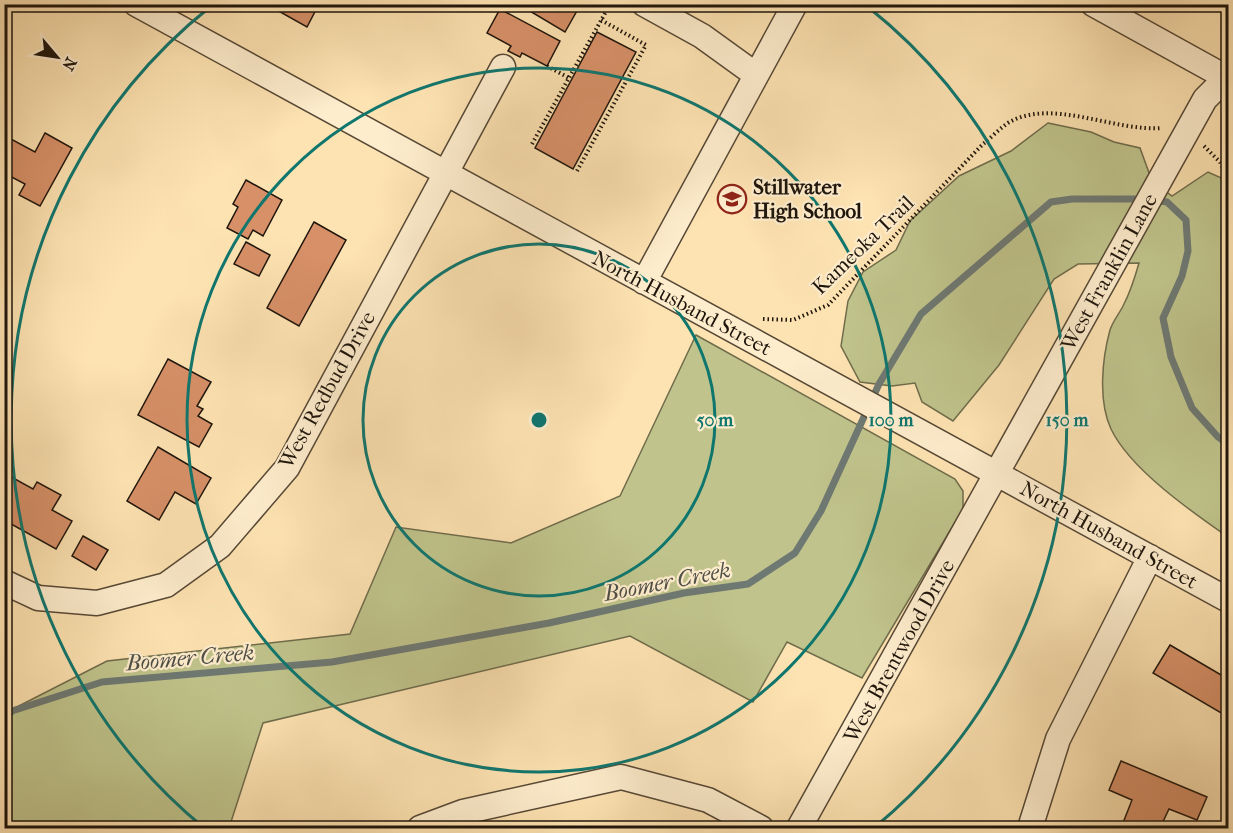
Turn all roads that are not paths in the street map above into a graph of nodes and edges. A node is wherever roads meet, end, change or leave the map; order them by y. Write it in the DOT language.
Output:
graph roads {
  1 [pos="136,4"];
  2 [pos="644,4"];
  3 [pos="795,4"];
  4 [pos="1093,4"];
  5 [pos="502,67"];
  6 [pos="756,75"];
  7 [pos="1228,77"];
  8 [pos="443,174"];
  9 [pos="644,282"];
  10 [pos="998,474"];
  11 [pos="1149,557"];
  12 [pos="4,582"];
  13 [pos="1228,600"];
  14 [pos="420,828"];
  15 [pos="761,828"];
  16 [pos="799,828"];
  17 [pos="1029,828"];
  1 -- 8 [label="street, North Husband Street"];
  2 -- 6 [label="street"];
  3 -- 6 [label="street"];
  4 -- 7 [label="street"];
  5 -- 8 [label="street, West Redbud Drive"];
  6 -- 9 [label="street"];
  7 -- 10 [label="street, West Franklin Lane"];
  8 -- 9 [label="street, North Husband Street"];
  8 -- 12 [label="street, West Redbud Drive"];
  9 -- 10 [label="street, North Husband Street"];
  10 -- 11 [label="street, North Husband Street"];
  10 -- 16 [label="street, West Brentwood Drive"];
  11 -- 13 [label="street, North Husband Street"];
  11 -- 17 [label="street"];
  14 -- 15 [label="street"];
}
